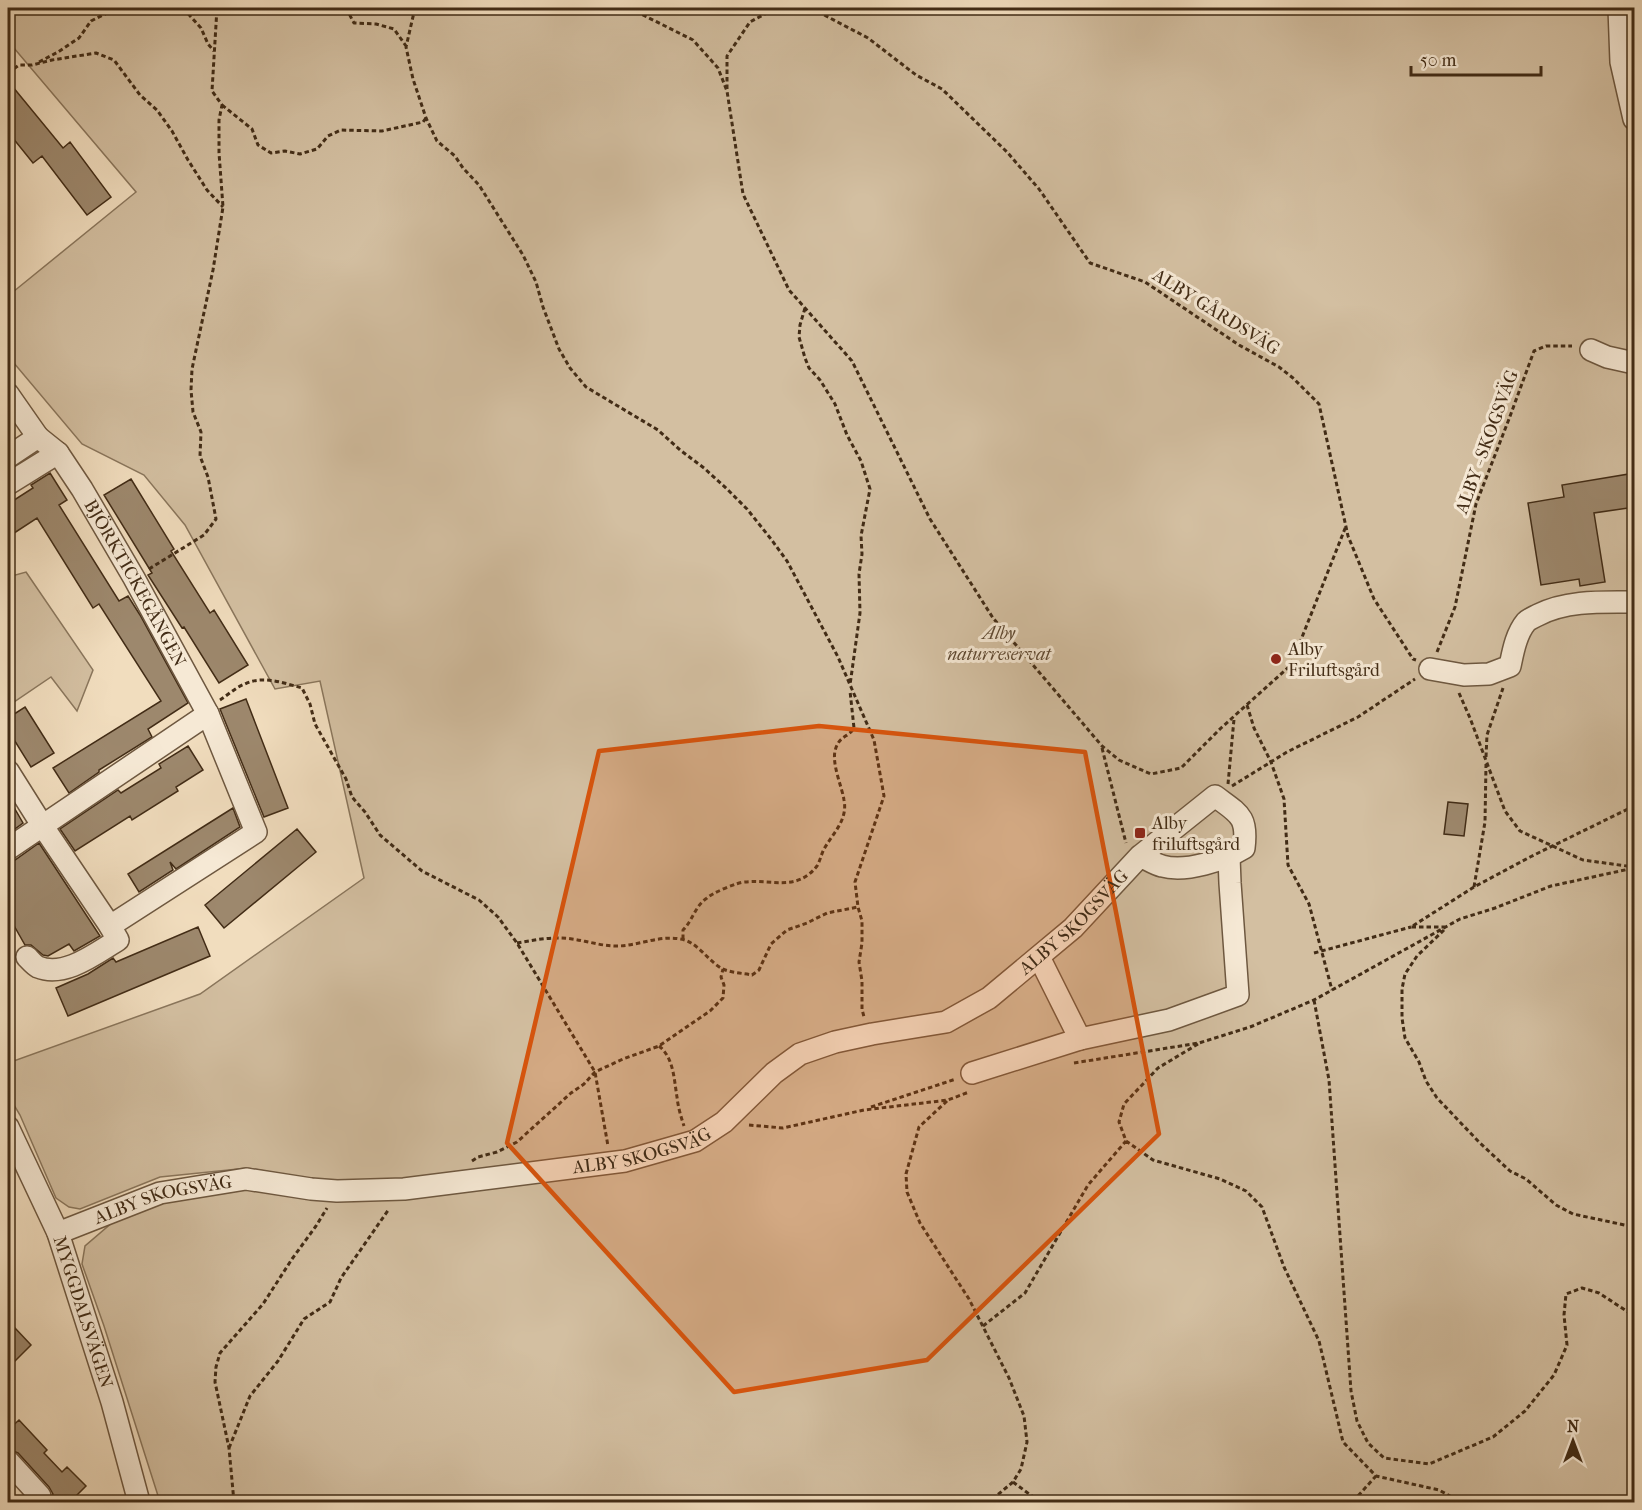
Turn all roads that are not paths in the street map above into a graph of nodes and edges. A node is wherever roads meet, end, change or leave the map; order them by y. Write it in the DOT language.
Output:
graph roads {
  1 [pos="1619,8"];
  2 [pos="1635,119"];
  3 [pos="1591,350"];
  4 [pos="1635,363"];
  5 [pos="8,394"];
  6 [pos="38,437"];
  7 [pos="58,453"];
  8 [pos="8,457"];
  9 [pos="8,484"];
  10 [pos="1635,602"];
  11 [pos="1431,666"];
  12 [pos="208,714"];
  13 [pos="8,771"];
  14 [pos="42,825"];
  15 [pos="8,849"];
  16 [pos="1229,857"];
  17 [pos="1135,861"];
  18 [pos="110,926"];
  19 [pos="27,957"];
  20 [pos="1039,957"];
  21 [pos="1080,1039"];
  22 [pos="971,1083"];
  23 [pos="8,1126"];
  24 [pos="58,1233"];
  25 [pos="8,1464"];
  26 [pos="33,1503"];
  27 [pos="139,1503"];
  1 -- 2 [label="street"];
  3 -- 4 [label="street"];
  5 -- 6 [label="street, BJÖRKTICKEGÅNGEN"];
  6 -- 7 [label="street, BJÖRKTICKEGÅNGEN"];
  6 -- 8 [label="street"];
  7 -- 9 [label="street"];
  7 -- 12 [label="street, BJÖRKTICKEGÅNGEN"];
  10 -- 11 [label="street"];
  12 -- 14 [label="street"];
  12 -- 18 [label="street, BJÖRKTICKEGÅNGEN"];
  13 -- 14 [label="street"];
  14 -- 15 [label="street"];
  14 -- 18 [label="street"];
  16 -- 17 [label="street, ALBY SKOGSVÄG"];
  16 -- 17 [label="street, ALBY SKOGSVÄG"];
  16 -- 21 [label="street"];
  17 -- 20 [label="street, ALBY SKOGSVÄG"];
  18 -- 19 [label="street"];
  20 -- 21 [label="street"];
  20 -- 24 [label="street, ALBY SKOGSVÄG"];
  21 -- 22 [label="street"];
  23 -- 24 [label="street, MYGGDALSVÄGEN"];
  24 -- 27 [label="street, MYGGDALSVÄGEN"];
  25 -- 26 [label="street"];
}
